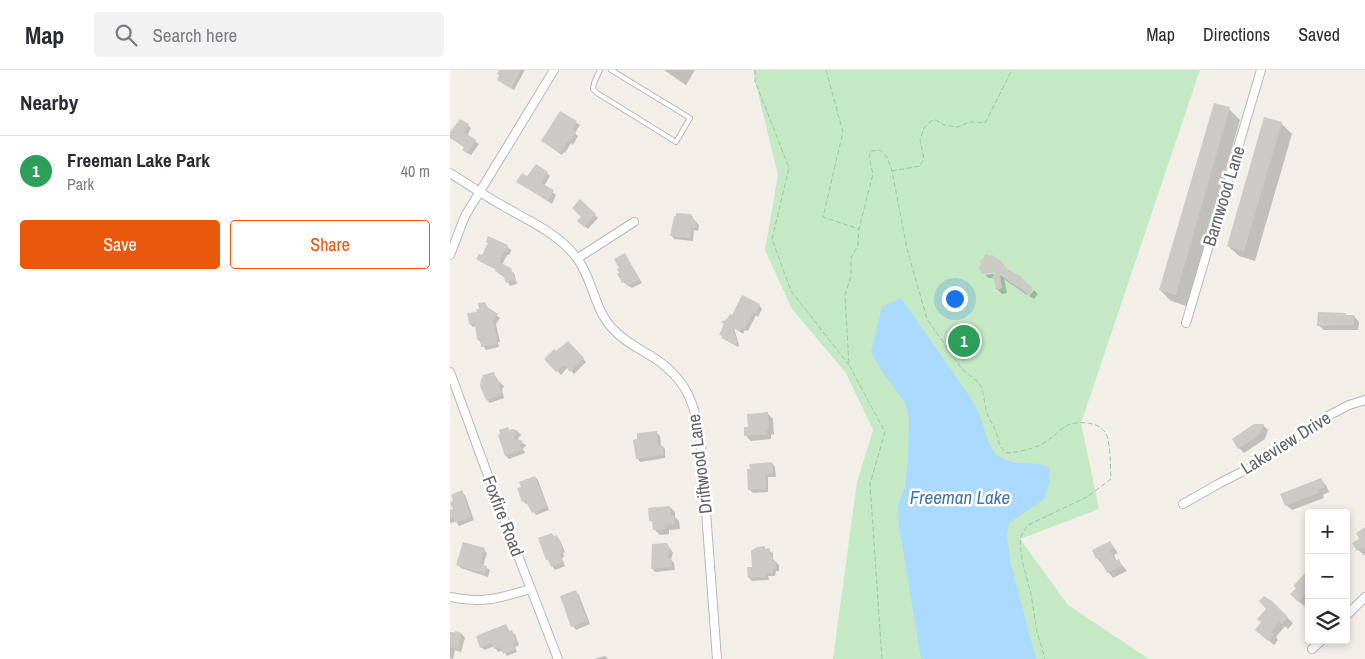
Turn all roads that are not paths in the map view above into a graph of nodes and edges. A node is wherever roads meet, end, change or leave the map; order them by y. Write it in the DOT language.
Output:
graph roads {
  1 [pos="554,70"];
  2 [pos="600,70"];
  3 [pos="611,70"];
  4 [pos="1261,70"];
  5 [pos="450,173"];
  6 [pos="479,192"];
  7 [pos="634,222"];
  8 [pos="450,255"];
  9 [pos="578,258"];
  10 [pos="1186,323"];
  11 [pos="450,372"];
  12 [pos="1365,400"];
  13 [pos="1183,504"];
  14 [pos="530,589"];
  15 [pos="450,597"];
  16 [pos="1365,597"];
  17 [pos="1350,612"];
  18 [pos="1318,644"];
  19 [pos="1312,649"];
  20 [pos="558,659"];
  21 [pos="717,659"];
  1 -- 6 [label="street"];
  2 -- 3 [label="lane"];
  4 -- 10 [label="street, Barnwood Lane"];
  5 -- 6 [label="street, Driftwood Lane"];
  6 -- 8 [label="street"];
  6 -- 9 [label="street, Driftwood Lane"];
  7 -- 9 [label="street"];
  9 -- 21 [label="street, Driftwood Lane"];
  11 -- 14 [label="street, Foxfire Road"];
  12 -- 13 [label="street, Lakeview Drive"];
  14 -- 15 [label="street"];
  14 -- 20 [label="street, Foxfire Road"];
  16 -- 17 [label="street"];
  18 -- 19 [label="street"];
}
